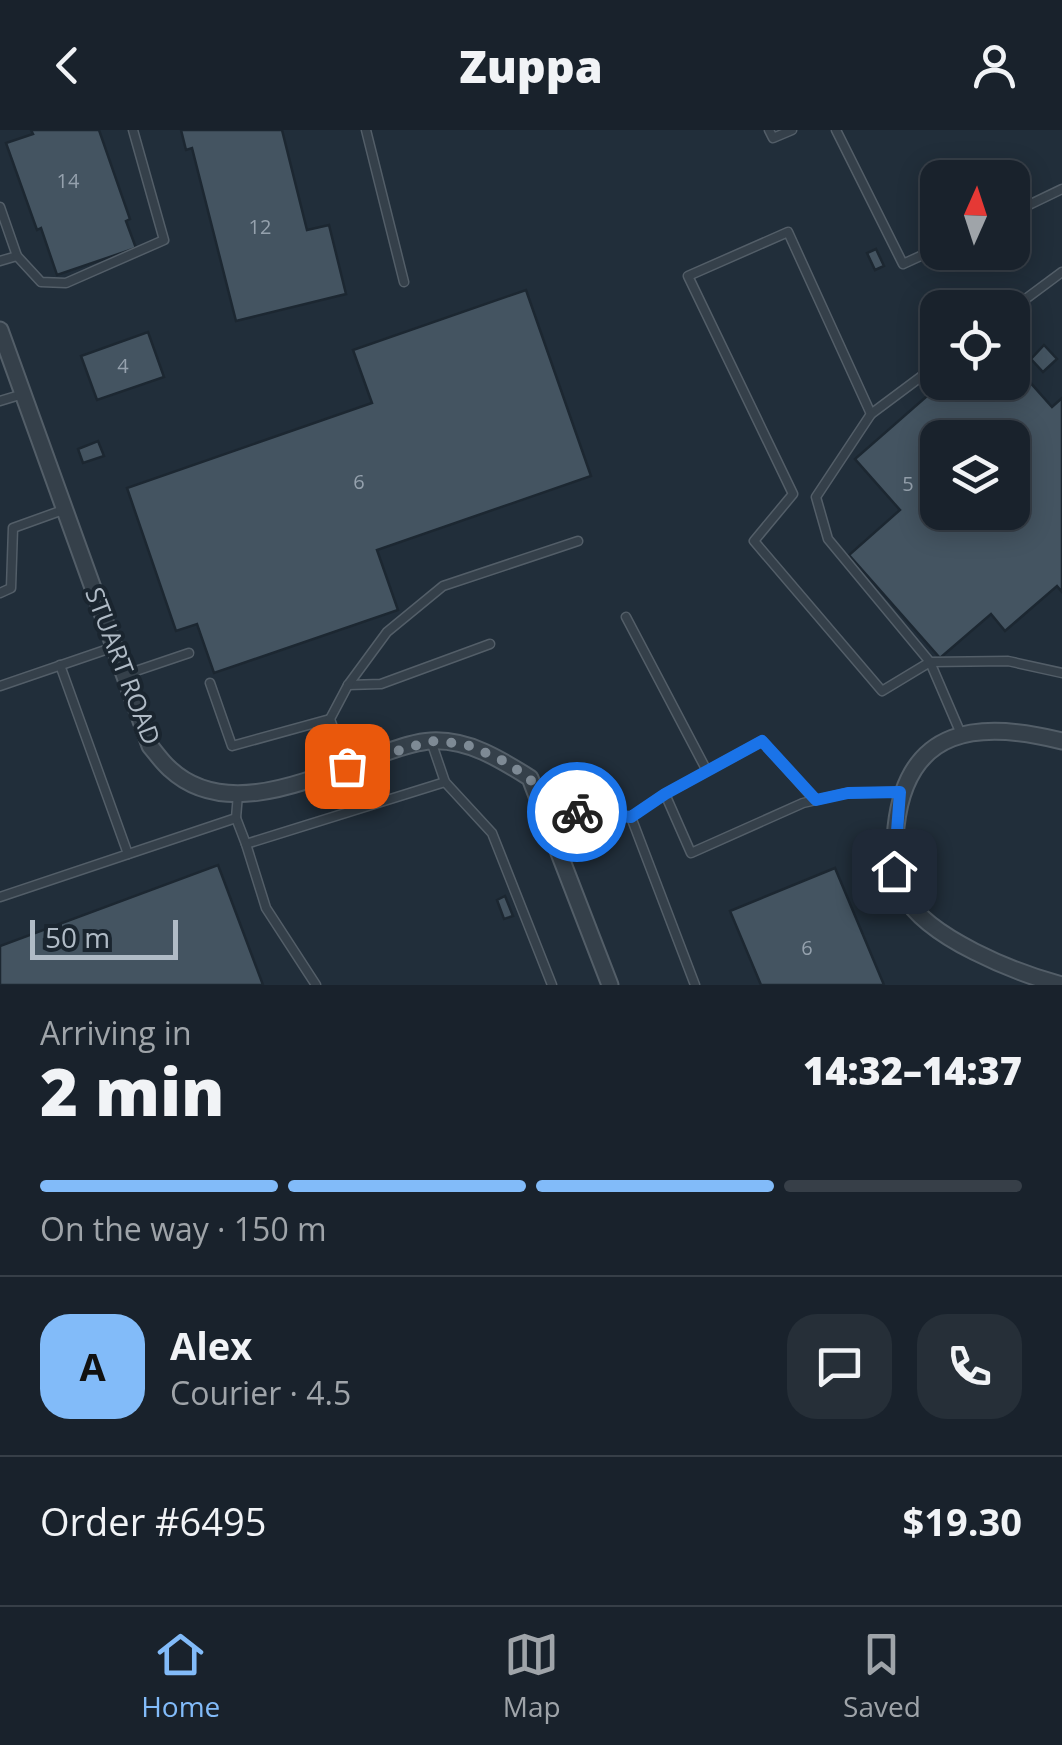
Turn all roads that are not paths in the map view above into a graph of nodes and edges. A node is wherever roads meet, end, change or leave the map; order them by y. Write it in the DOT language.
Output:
graph roads {
  1 [pos="133,130"];
  2 [pos="366,130"];
  3 [pos="769,130"];
  4 [pos="792,130"];
  5 [pos="836,130"];
  6 [pos="1062,189"];
  7 [pos="1030,204"];
  8 [pos="0,207"];
  9 [pos="17,256"];
  10 [pos="920,256"];
  11 [pos="0,261"];
  12 [pos="1062,272"];
  13 [pos="404,282"];
  14 [pos="1030,295"];
  15 [pos="0,330"];
  16 [pos="920,377"];
  17 [pos="22,394"];
  18 [pos="0,401"];
  19 [pos="871,414"];
  20 [pos="64,509"];
  21 [pos="578,541"];
  22 [pos="0,593"];
  23 [pos="626,617"];
  24 [pos="490,644"];
  25 [pos="114,646"];
  26 [pos="189,654"];
  27 [pos="930,662"];
  28 [pos="60,665"];
  29 [pos="1062,673"];
  30 [pos="124,675"];
  31 [pos="210,683"];
  32 [pos="348,685"];
  33 [pos="0,686"];
  34 [pos="330,719"];
  35 [pos="962,736"];
  36 [pos="431,741"];
  37 [pos="1062,742"];
  38 [pos="347,766"];
  39 [pos="707,771"];
  40 [pos="446,782"];
  41 [pos="900,792"];
  42 [pos="238,794"];
  43 [pos="665,794"];
  44 [pos="816,800"];
  45 [pos="544,813"];
  46 [pos="631,817"];
  47 [pos="236,818"];
  48 [pos="246,844"];
  49 [pos="128,854"];
  50 [pos="0,897"];
  51 [pos="1040,982"];
  52 [pos="316,985"];
  53 [pos="552,985"];
  54 [pos="610,985"];
  55 [pos="695,985"];
  56 [pos="1062,985"];
  1 -- 9 [label="lane"];
  2 -- 13 [label="lane"];
  3 -- 4 [label="lane"];
  5 -- 10 [label="lane"];
  6 -- 7 [label="lane"];
  8 -- 9 [label="lane"];
  9 -- 11 [label="lane"];
  12 -- 14 [label="lane"];
  15 -- 17 [label="street, STUART ROAD"];
  16 -- 19 [label="lane"];
  17 -- 18 [label="lane"];
  17 -- 20 [label="street, STUART ROAD"];
  19 -- 27 [label="lane"];
  19 -- 27 [label="lane"];
  20 -- 22 [label="lane"];
  20 -- 25 [label="street, STUART ROAD"];
  21 -- 32 [label="lane"];
  23 -- 39 [label="lane"];
  24 -- 32 [label="lane"];
  25 -- 28 [label="lane"];
  25 -- 30 [label="street, STUART ROAD"];
  26 -- 30 [label="lane"];
  27 -- 29 [label="lane"];
  27 -- 35 [label="lane"];
  28 -- 33 [label="lane"];
  28 -- 49 [label="lane"];
  30 -- 42 [label="street, STUART ROAD"];
  31 -- 34 [label="lane"];
  32 -- 34 [label="lane"];
  34 -- 38 [label="lane"];
  35 -- 37 [label="street"];
  35 -- 41 [label="street"];
  36 -- 38 [label="street, STUART ROAD"];
  36 -- 40 [label="lane"];
  36 -- 45 [label="street, STUART ROAD"];
  38 -- 42 [label="street, STUART ROAD"];
  39 -- 43 [label="lane"];
  39 -- 44 [label="lane"];
  40 -- 48 [label="lane"];
  40 -- 53 [label="lane"];
  41 -- 44 [label="lane"];
  41 -- 51 [label="street"];
  42 -- 47 [label="lane"];
  43 -- 44 [label="lane"];
  43 -- 46 [label="lane"];
  45 -- 46 [label="lane"];
  45 -- 54 [label="street, STUART ROAD"];
  46 -- 55 [label="lane"];
  47 -- 48 [label="lane"];
  47 -- 49 [label="lane"];
  48 -- 52 [label="lane"];
  49 -- 50 [label="lane"];
  51 -- 56 [label="street"];
}
